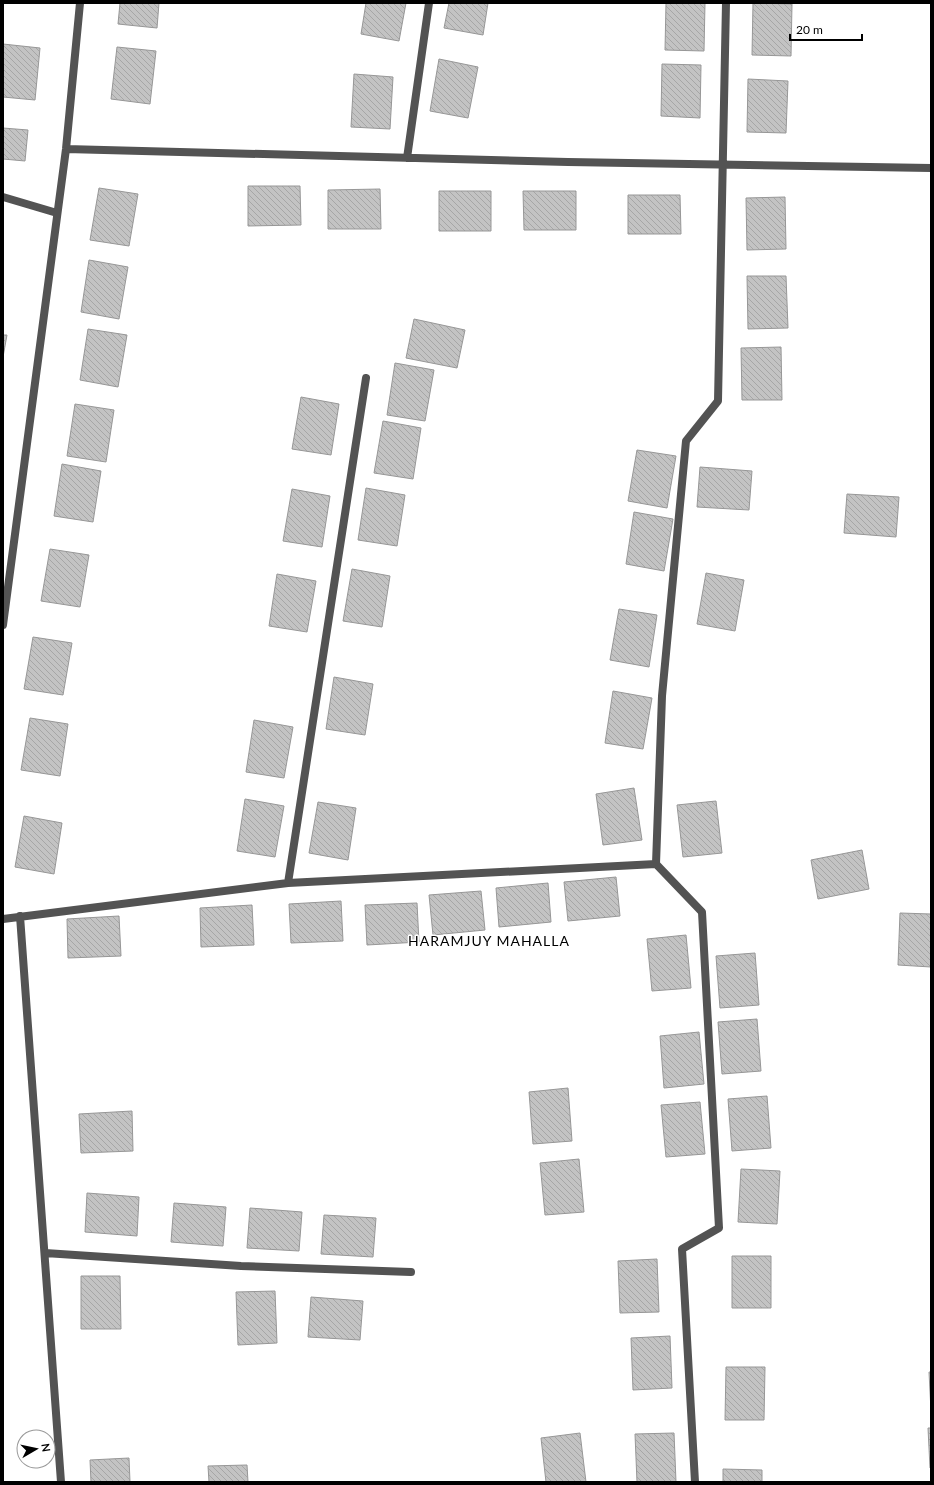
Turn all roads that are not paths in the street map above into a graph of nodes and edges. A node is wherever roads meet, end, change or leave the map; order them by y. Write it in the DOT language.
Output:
graph roads {
  1 [pos="80,3"];
  2 [pos="429,3"];
  3 [pos="726,3"];
  4 [pos="66,149"];
  5 [pos="407,158"];
  6 [pos="722,165"];
  7 [pos="931,168"];
  8 [pos="3,197"];
  9 [pos="57,213"];
  10 [pos="366,378"];
  11 [pos="3,625"];
  12 [pos="656,864"];
  13 [pos="288,883"];
  14 [pos="20,916"];
  15 [pos="3,919"];
  16 [pos="44,1253"];
  17 [pos="411,1272"];
  18 [pos="61,1482"];
  19 [pos="694,1482"];
  1 -- 4 [label="street"];
  2 -- 5 [label="street"];
  3 -- 6 [label="street"];
  4 -- 5 [label="street"];
  4 -- 9 [label="street"];
  5 -- 6 [label="street"];
  6 -- 7 [label="street"];
  6 -- 12 [label="street"];
  8 -- 9 [label="street"];
  9 -- 11 [label="street"];
  10 -- 13 [label="street"];
  12 -- 13 [label="street"];
  12 -- 19 [label="street"];
  13 -- 14 [label="street"];
  14 -- 15 [label="street"];
  14 -- 16 [label="street"];
  16 -- 17 [label="street"];
  16 -- 18 [label="street"];
}
